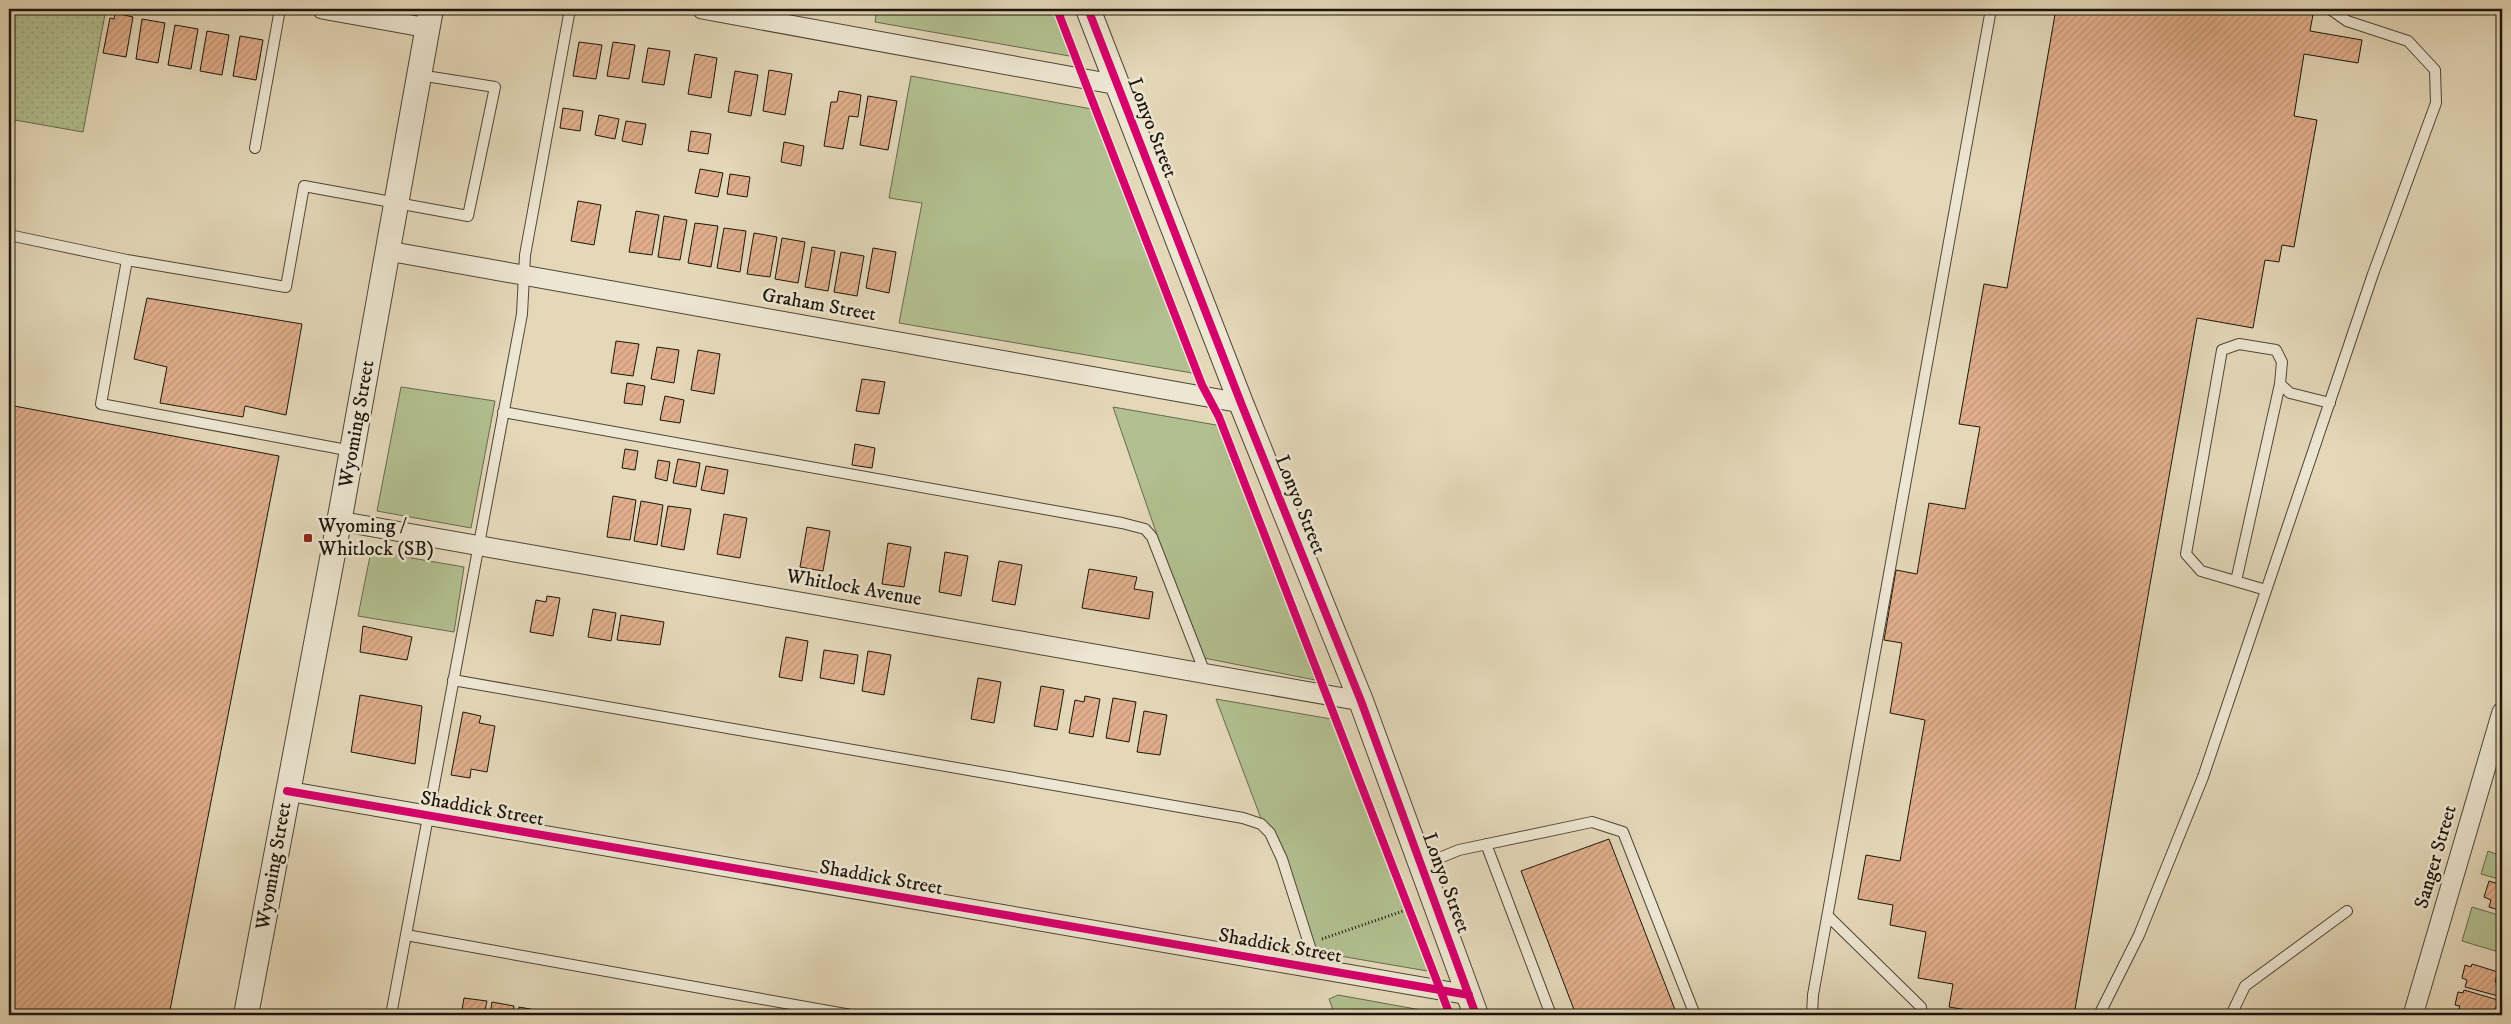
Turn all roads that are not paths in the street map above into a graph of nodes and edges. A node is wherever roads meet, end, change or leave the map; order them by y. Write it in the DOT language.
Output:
graph roads {
  1 [pos="280,9"];
  2 [pos="322,9"];
  3 [pos="570,9"];
  4 [pos="702,9"];
  5 [pos="1088,9"];
  6 [pos="1991,9"];
  7 [pos="2330,9"];
  8 [pos="429,18"];
  9 [pos="419,75"];
  10 [pos="1118,85"];
  11 [pos="255,148"];
  12 [pos="396,203"];
  13 [pos="9,235"];
  14 [pos="388,251"];
  15 [pos="127,260"];
  16 [pos="524,275"];
  17 [pos="2280,384"];
  18 [pos="1242,403"];
  19 [pos="2330,403"];
  20 [pos="503,412"];
  21 [pos="352,451"];
  22 [pos="339,521"];
  23 [pos="478,545"];
  24 [pos="2236,581"];
  25 [pos="2266,590"];
  26 [pos="1205,673"];
  27 [pos="453,680"];
  28 [pos="1361,701"];
  29 [pos="2502,712"];
  30 [pos="287,792"];
  31 [pos="427,816"];
  32 [pos="1486,844"];
  33 [pos="1422,865"];
  34 [pos="2347,911"];
  35 [pos="1828,916"];
  36 [pos="406,935"];
  37 [pos="1317,969"];
  38 [pos="1472,1005"];
  39 [pos="246,1015"];
  40 [pos="391,1015"];
  41 [pos="851,1015"];
  42 [pos="1551,1015"];
  43 [pos="1695,1015"];
  44 [pos="1812,1015"];
  45 [pos="1920,1015"];
  46 [pos="2099,1015"];
  47 [pos="2231,1015"];
  48 [pos="2413,1015"];
  1 -- 11 [label="lane"];
  2 -- 8 [label="street"];
  3 -- 16 [label="lane"];
  4 -- 10 [label="street"];
  5 -- 10 [label="street, Lonyo Street"];
  6 -- 35 [label="lane"];
  7 -- 19 [label="lane"];
  8 -- 9 [label="street, Wyoming Street"];
  9 -- 12 [label="street, Wyoming Street"];
  9 -- 12 [label="lane"];
  10 -- 18 [label="street, Lonyo Street"];
  12 -- 14 [label="street, Wyoming Street"];
  12 -- 15 [label="lane"];
  13 -- 15 [label="lane"];
  14 -- 16 [label="street, Graham Street"];
  14 -- 21 [label="street, Wyoming Street"];
  15 -- 21 [label="lane"];
  16 -- 18 [label="street, Graham Street"];
  16 -- 20 [label="lane"];
  17 -- 19 [label="lane"];
  17 -- 24 [label="lane"];
  17 -- 24 [label="lane"];
  18 -- 28 [label="street, Lonyo Street"];
  19 -- 25 [label="lane"];
  20 -- 23 [label="lane"];
  20 -- 26 [label="lane"];
  21 -- 22 [label="street, Wyoming Street"];
  22 -- 23 [label="street, Whitlock Avenue"];
  22 -- 30 [label="street, Wyoming Street"];
  23 -- 26 [label="street, Whitlock Avenue"];
  23 -- 27 [label="lane"];
  24 -- 25 [label="lane"];
  25 -- 46 [label="lane"];
  26 -- 28 [label="street, Whitlock Avenue"];
  27 -- 31 [label="lane"];
  27 -- 37 [label="lane"];
  28 -- 33 [label="street, Lonyo Street"];
  29 -- 48 [label="street, Sanger Street"];
  30 -- 31 [label="street, Shaddick Street"];
  30 -- 39 [label="street, Wyoming Street"];
  31 -- 36 [label="lane"];
  31 -- 37 [label="street, Shaddick Street"];
  32 -- 33 [label="lane"];
  32 -- 42 [label="lane"];
  32 -- 43 [label="lane"];
  33 -- 38 [label="street, Lonyo Street"];
  34 -- 47 [label="lane"];
  35 -- 44 [label="lane"];
  35 -- 45 [label="lane"];
  36 -- 40 [label="lane"];
  36 -- 41 [label="lane"];
  37 -- 38 [label="street, Shaddick Street"];
}
